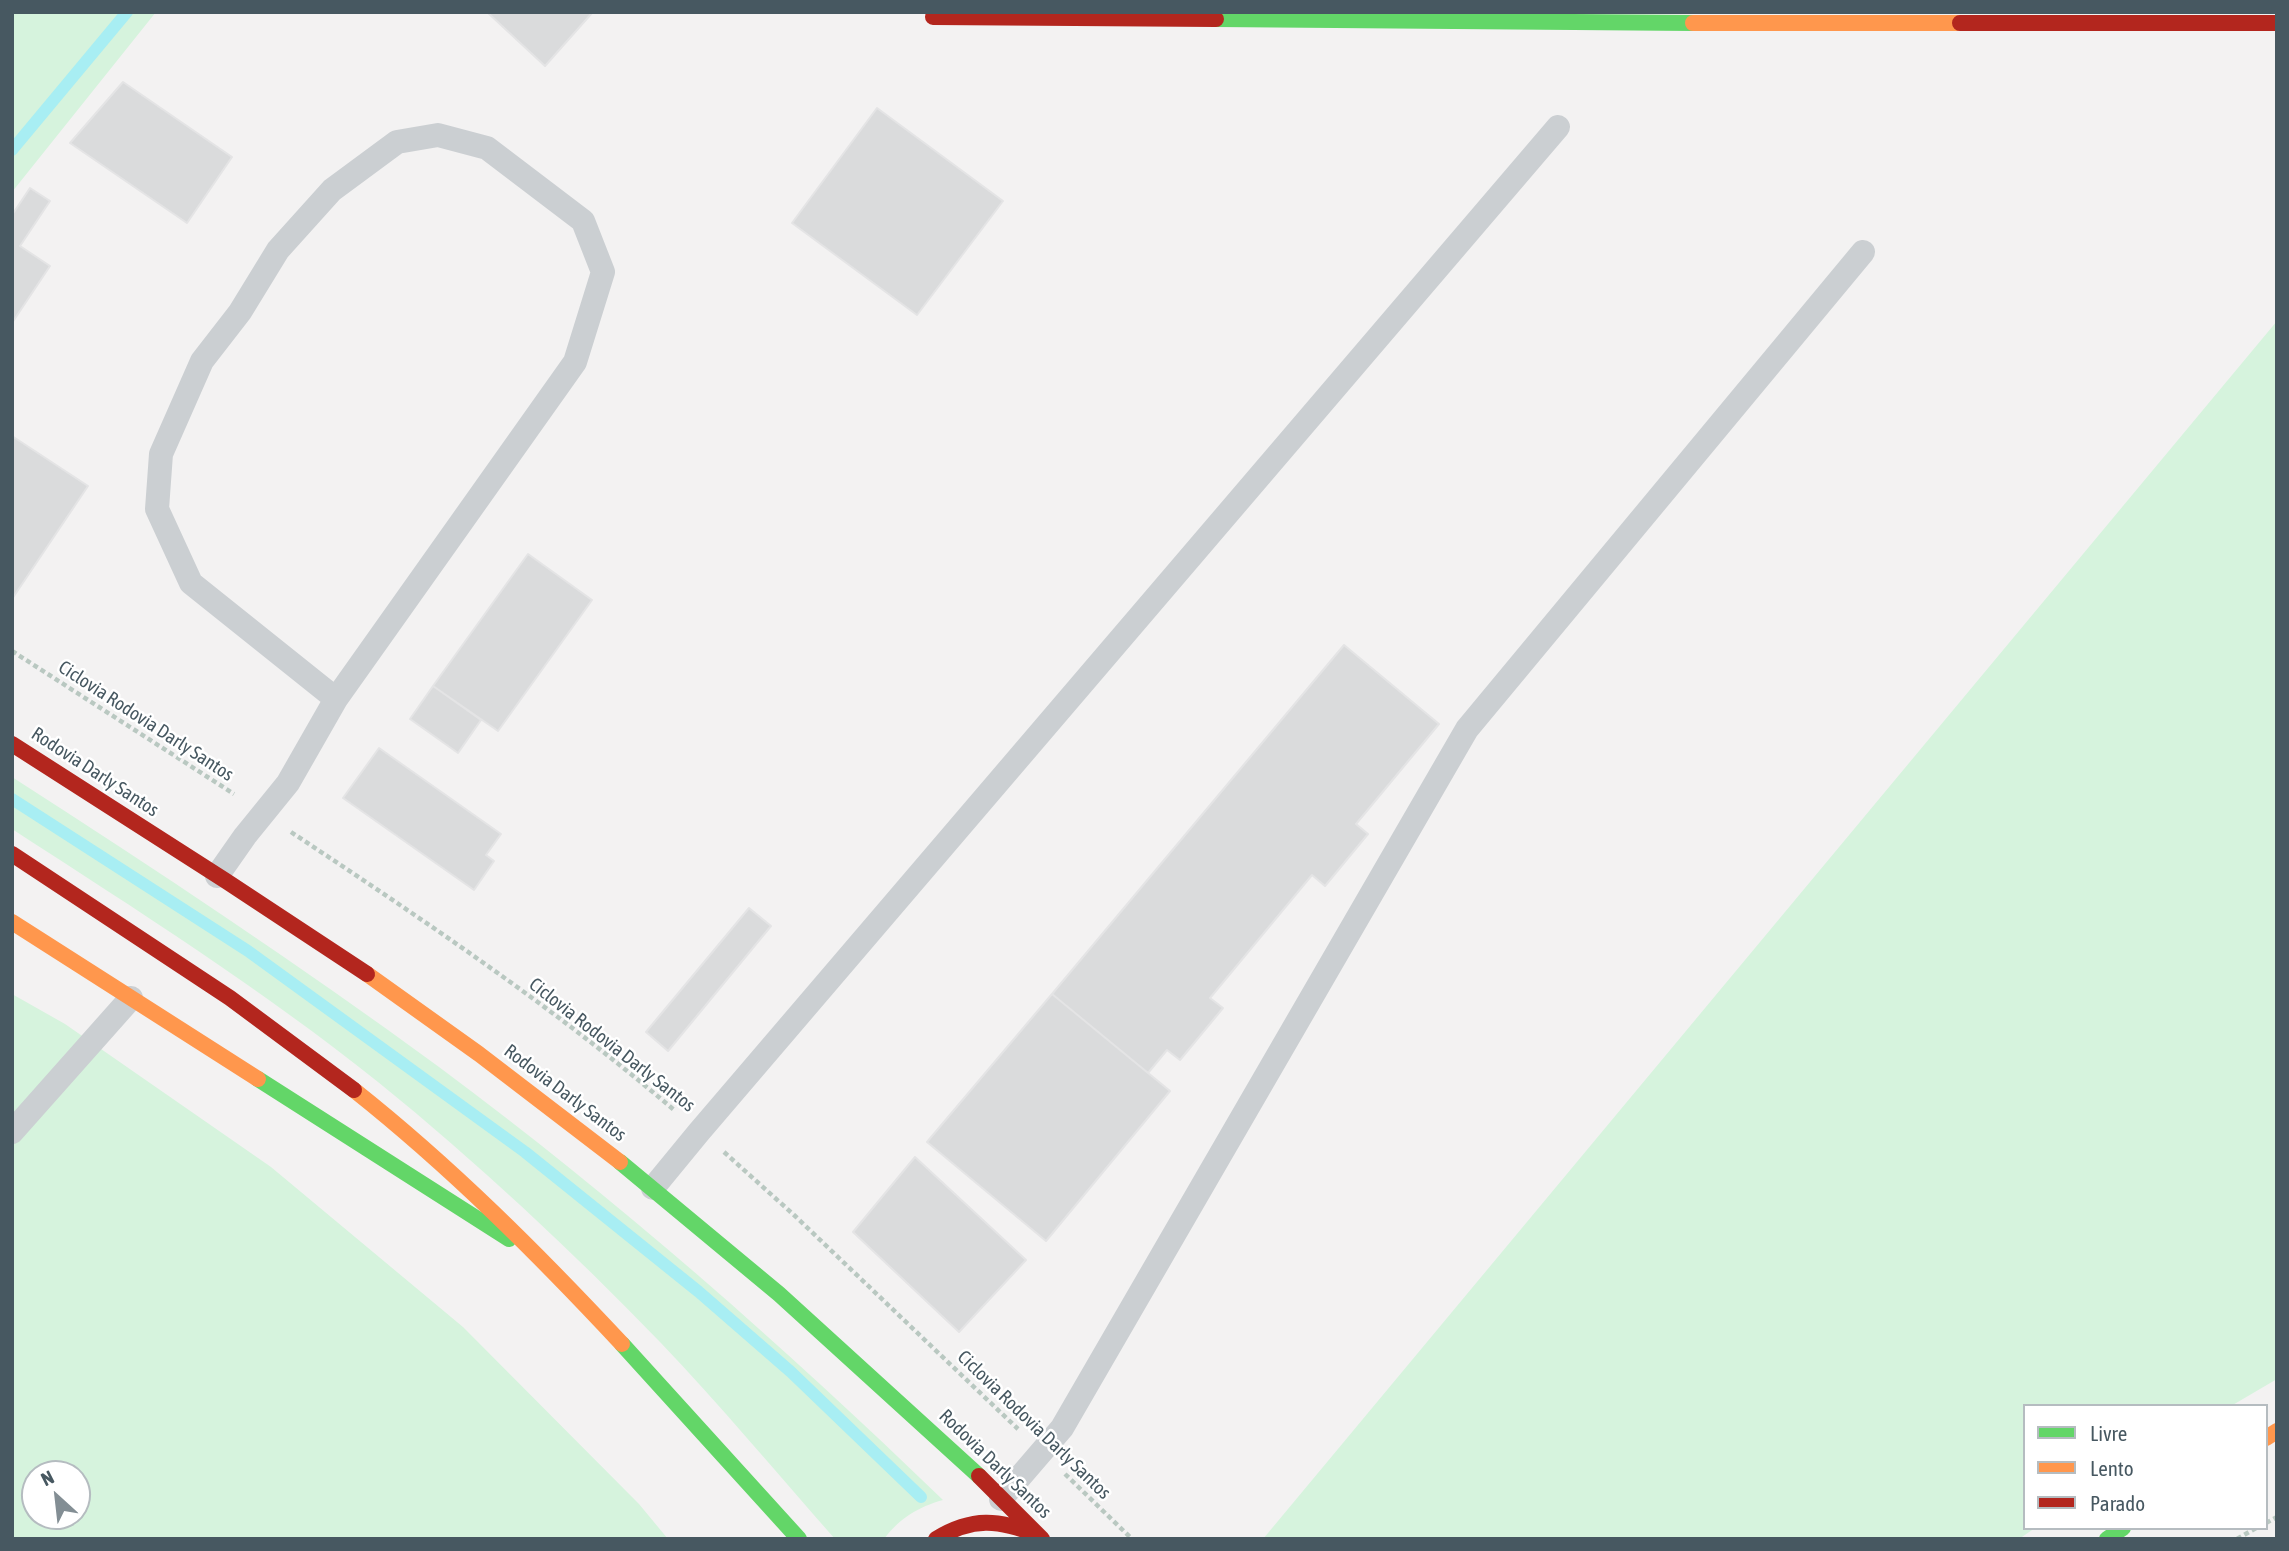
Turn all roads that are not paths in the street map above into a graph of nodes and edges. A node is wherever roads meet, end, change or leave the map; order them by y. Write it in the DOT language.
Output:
graph roads {
  1 [pos="933,17"];
  2 [pos="2277,23"];
  3 [pos="1558,127"];
  4 [pos="1863,252"];
  5 [pos="336,699"];
  6 [pos="12,744"];
  7 [pos="12,854"];
  8 [pos="217,876"];
  9 [pos="12,922"];
  10 [pos="131,998"];
  11 [pos="12,1132"];
  12 [pos="653,1188"];
  13 [pos="544,1261"];
  14 [pos="1001,1499"];
  15 [pos="1040,1537"];
  16 [pos="799,1539"];
  17 [pos="936,1539"];
  1 -- 2 [label="main road"];
  3 -- 12 [label="lane"];
  4 -- 14 [label="lane"];
  5 -- 5 [label="lane"];
  5 -- 8 [label="lane"];
  6 -- 8 [label="main road, Rodovia Darly Santos"];
  7 -- 13 [label="main road"];
  8 -- 12 [label="main road, Rodovia Darly Santos"];
  9 -- 10 [label="main road"];
  10 -- 11 [label="lane"];
  10 -- 13 [label="main road"];
  12 -- 14 [label="main road, Rodovia Darly Santos"];
  13 -- 16 [label="main road"];
  14 -- 15 [label="main road, Rodovia Darly Santos"];
  15 -- 17 [label="main road"];
}
